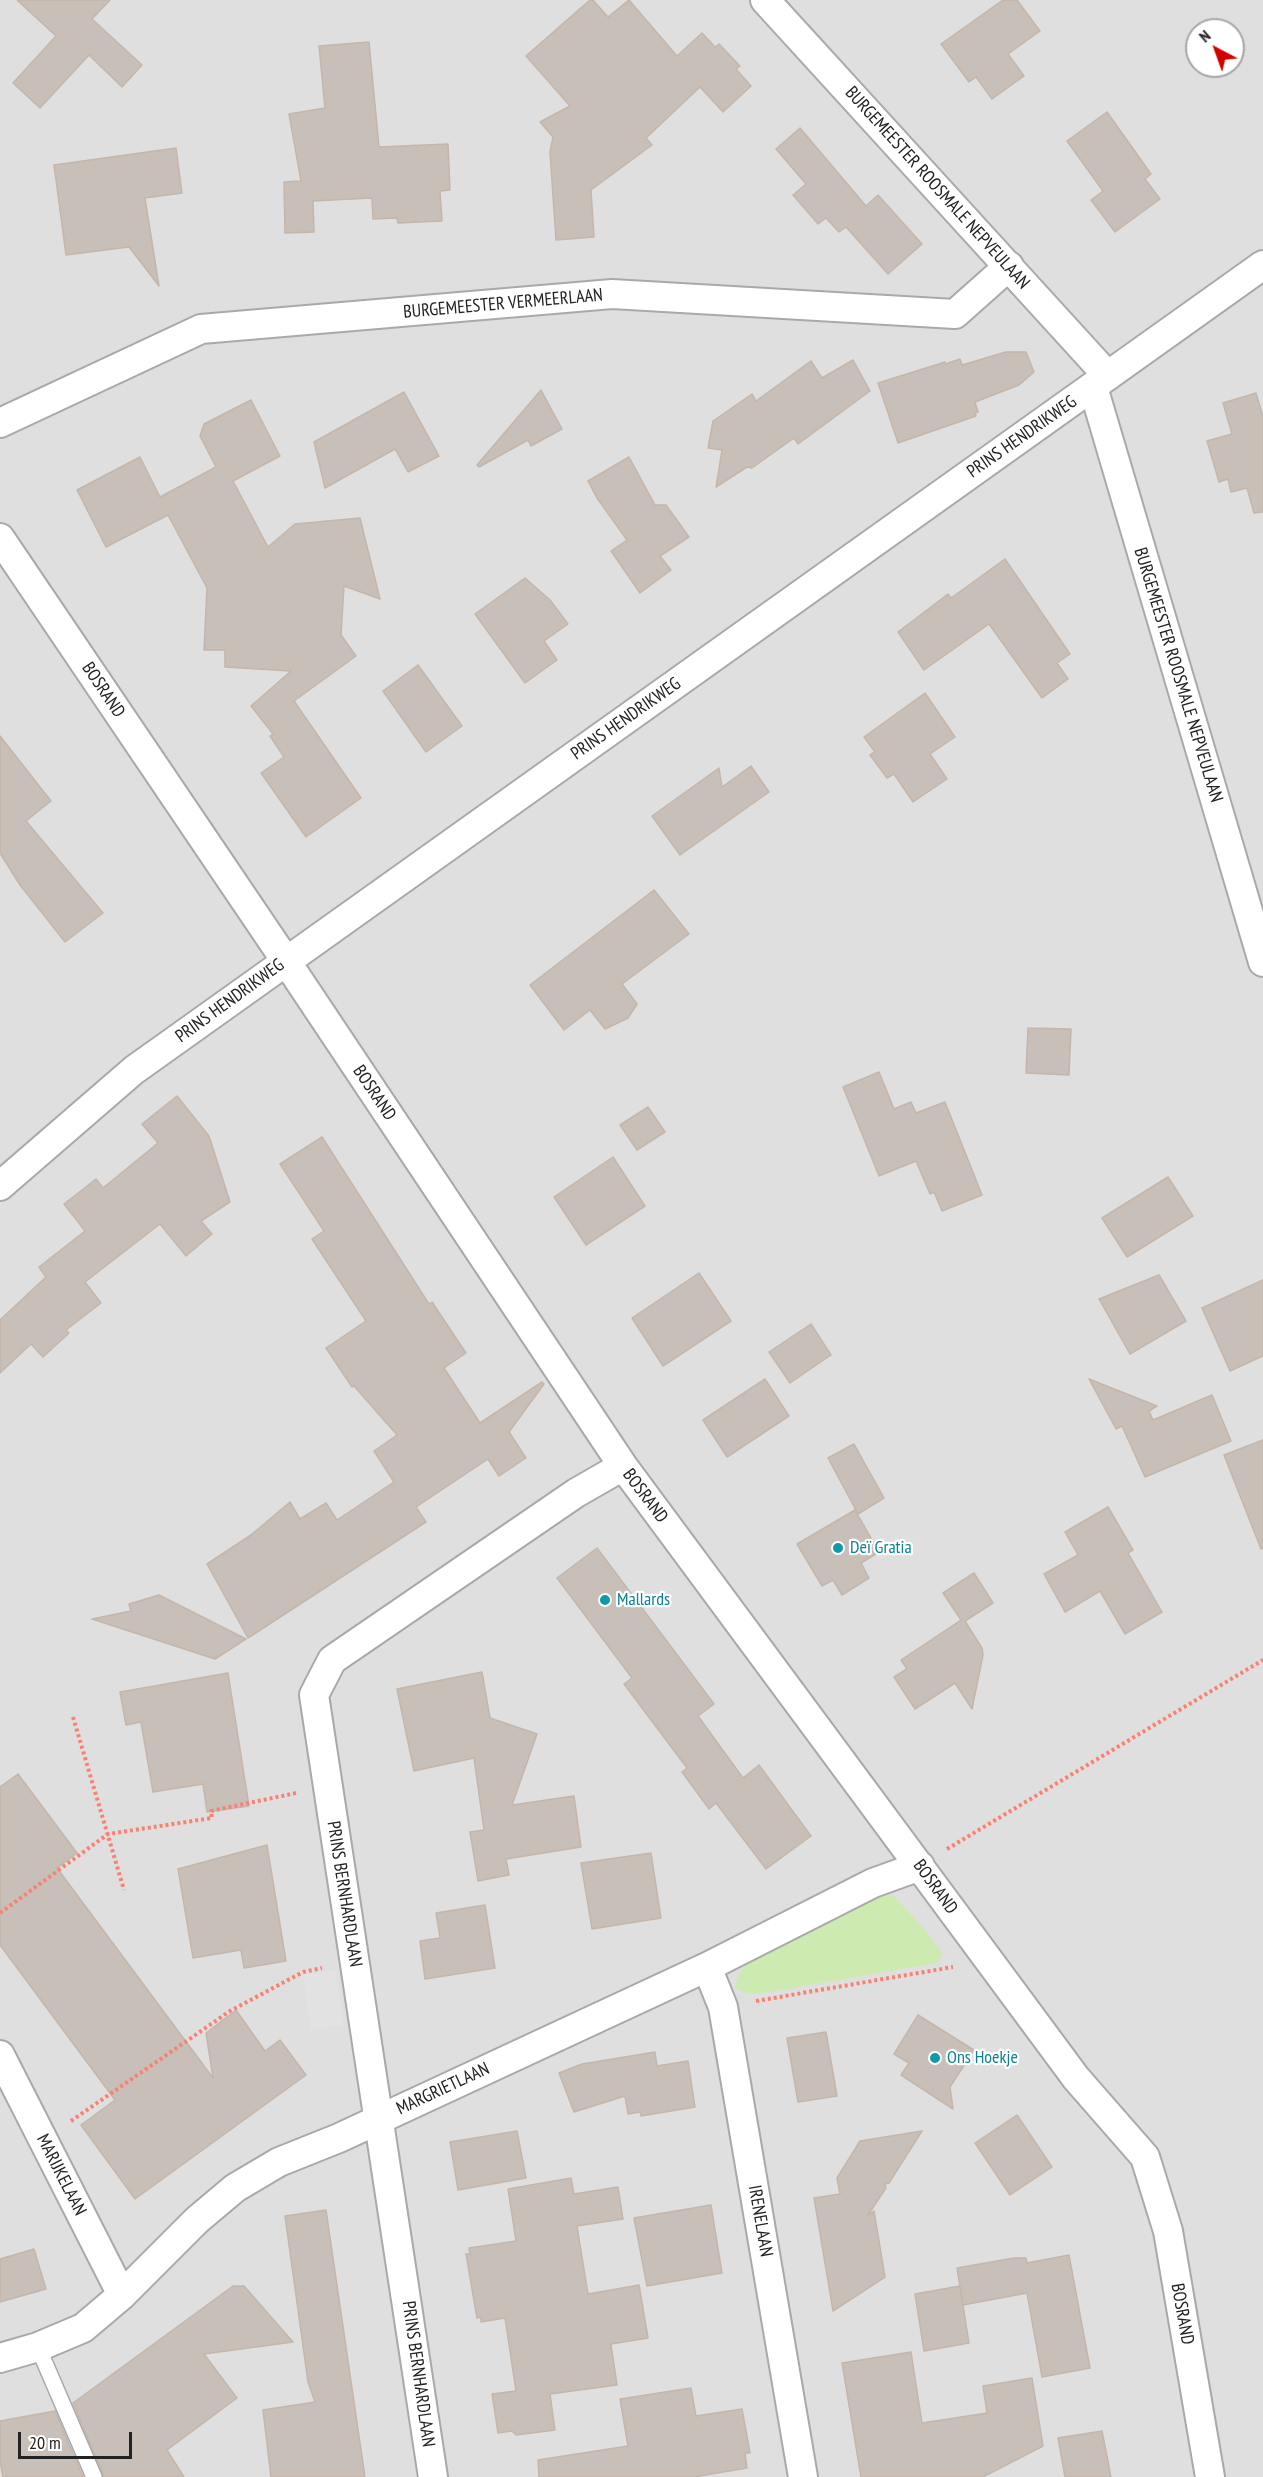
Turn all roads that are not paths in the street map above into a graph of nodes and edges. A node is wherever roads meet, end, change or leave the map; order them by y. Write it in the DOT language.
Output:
graph roads {
  1 [pos="765,0"];
  2 [pos="1263,265"];
  3 [pos="1009,266"];
  4 [pos="1100,382"];
  5 [pos="0,423"];
  6 [pos="0,538"];
  7 [pos="286,961"];
  8 [pos="1263,962"];
  9 [pos="0,1186"];
  10 [pos="623,1466"];
  11 [pos="920,1866"];
  12 [pos="707,1967"];
  13 [pos="0,2055"];
  14 [pos="380,2119"];
  15 [pos="122,2295"];
  16 [pos="38,2347"];
  17 [pos="0,2358"];
  18 [pos="94,2477"];
  19 [pos="433,2477"];
  20 [pos="803,2477"];
  21 [pos="1210,2477"];
  1 -- 3 [label="street, BURGEMEESTER ROOSMALE NEPVEULAAN"];
  2 -- 4 [label="street, PRINS HENDRIKWEG"];
  3 -- 4 [label="street, BURGEMEESTER ROOSMALE NEPVEULAAN"];
  3 -- 5 [label="street, BURGEMEESTER VERMEERLAAN"];
  4 -- 7 [label="street, PRINS HENDRIKWEG"];
  4 -- 8 [label="street, BURGEMEESTER ROOSMALE NEPVEULAAN"];
  6 -- 7 [label="street, BOSRAND"];
  7 -- 9 [label="street, PRINS HENDRIKWEG"];
  7 -- 10 [label="street, BOSRAND"];
  10 -- 11 [label="street, BOSRAND"];
  10 -- 14 [label="street, PRINS BERNHARDLAAN"];
  11 -- 12 [label="street, MARGRIETLAAN"];
  11 -- 21 [label="street, BOSRAND"];
  12 -- 14 [label="street, MARGRIETLAAN"];
  12 -- 20 [label="street, IRENELAAN"];
  13 -- 15 [label="street, MARIJKELAAN"];
  14 -- 15 [label="street, MARGRIETLAAN"];
  14 -- 19 [label="street, PRINS BERNHARDLAAN"];
  15 -- 16 [label="street, MARGRIETLAAN"];
  16 -- 17 [label="street, MARGRIETLAAN"];
  16 -- 18 [label="lane"];
}
